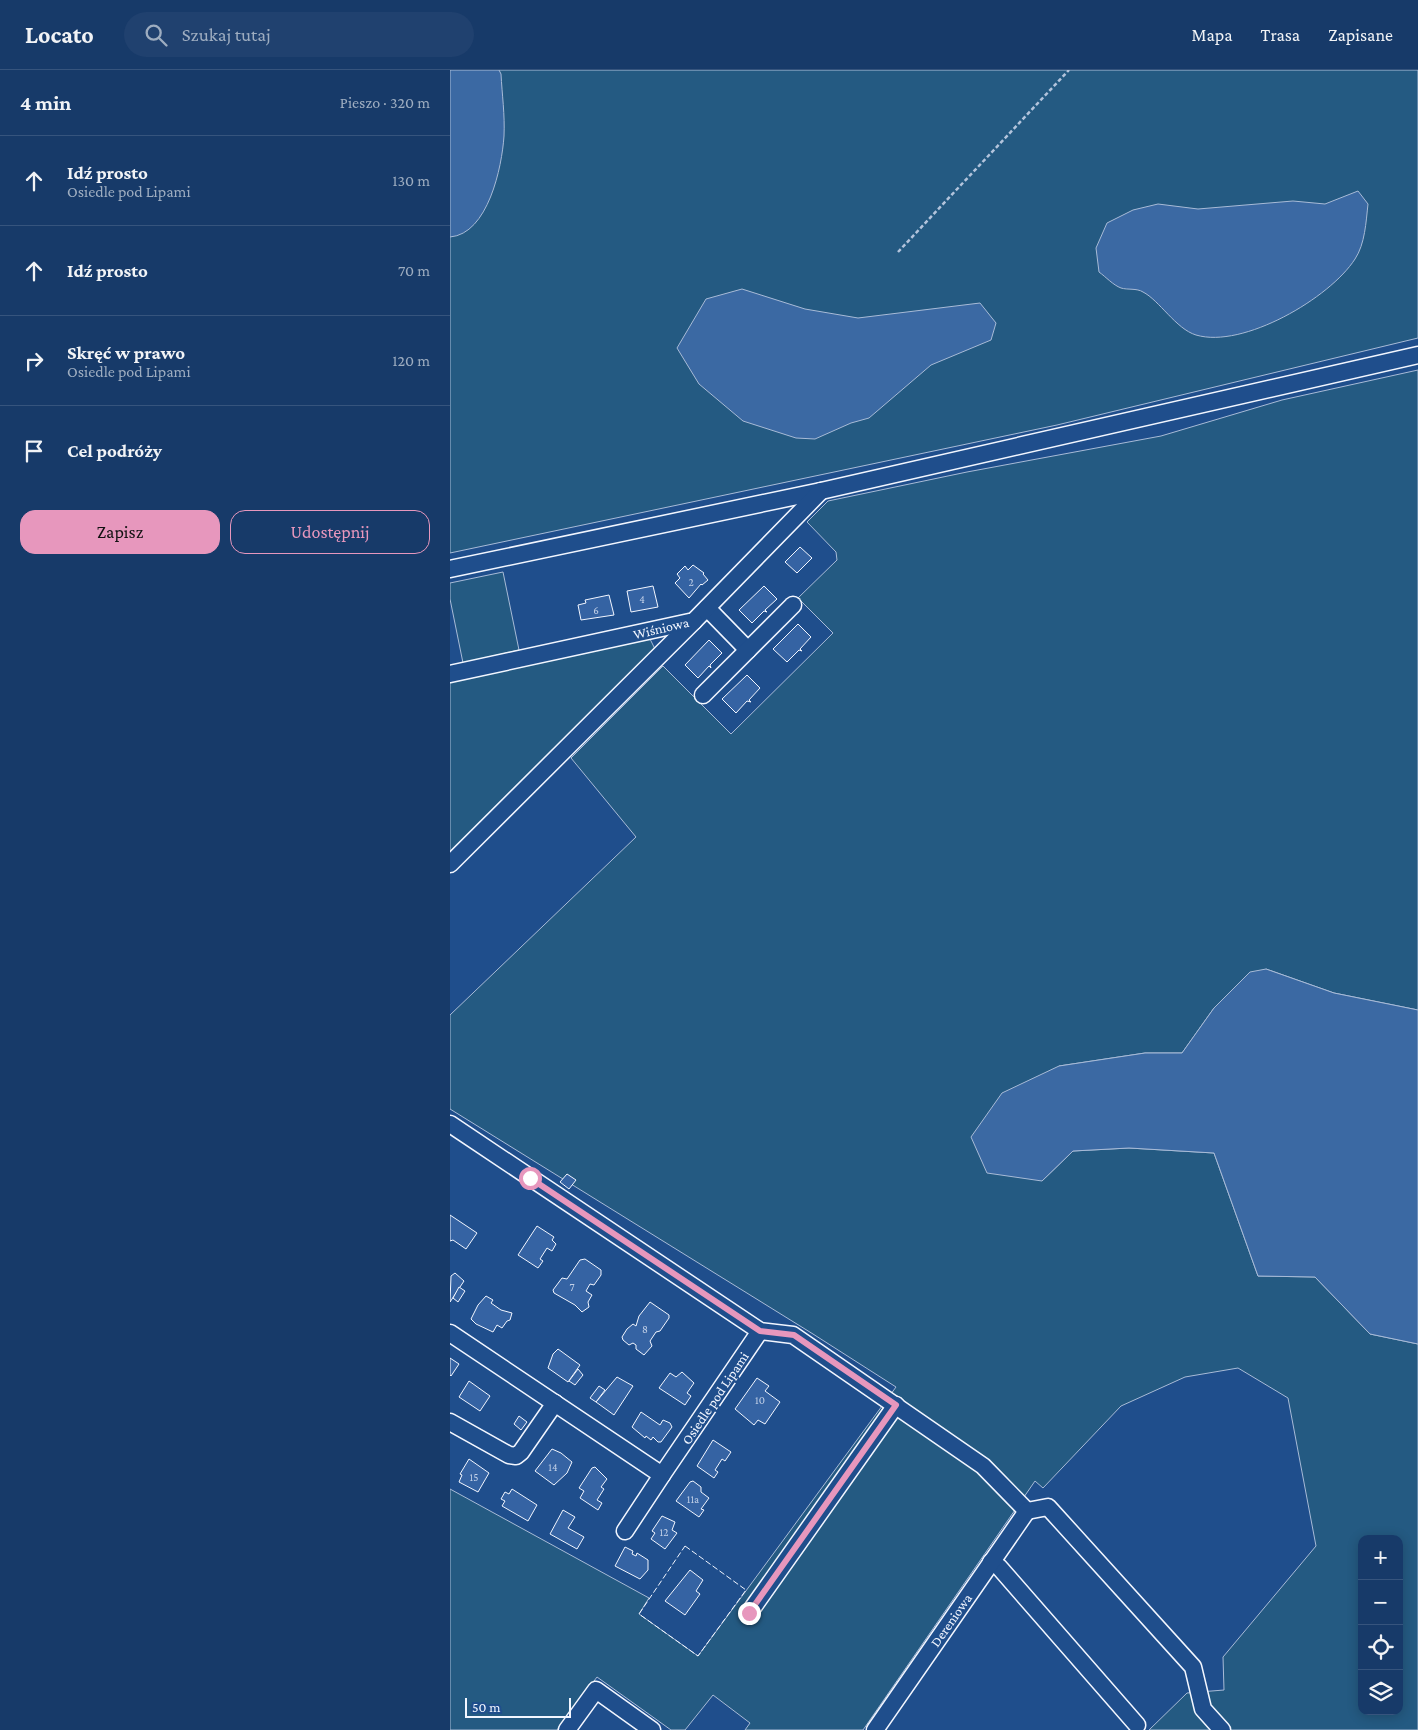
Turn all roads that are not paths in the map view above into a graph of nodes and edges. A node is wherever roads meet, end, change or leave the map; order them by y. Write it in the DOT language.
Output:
graph roads {
  1 [pos="1418,355"];
  2 [pos="821,491"];
  3 [pos="450,569"];
  4 [pos="793,605"];
  5 [pos="707,608"];
  6 [pos="694,621"];
  7 [pos="748,650"];
  8 [pos="450,674"];
  9 [pos="703,695"];
  10 [pos="450,864"];
  11 [pos="450,1124"];
  12 [pos="760,1331"];
  13 [pos="450,1333"];
  14 [pos="555,1403"];
  15 [pos="896,1405"];
  16 [pos="450,1422"];
  17 [pos="662,1475"];
  18 [pos="1027,1511"];
  19 [pos="625,1531"];
  20 [pos="991,1562"];
  21 [pos="749,1613"];
  22 [pos="1138,1725"];
  23 [pos="567,1730"];
  24 [pos="652,1730"];
  25 [pos="875,1730"];
  26 [pos="1222,1730"];
  1 -- 2 [label="street"];
  2 -- 3 [label="street"];
  2 -- 5 [label="street, Wiśniowa"];
  4 -- 7 [label="street"];
  5 -- 6 [label="street, Wiśniowa"];
  5 -- 7 [label="street"];
  6 -- 8 [label="street, Wiśniowa"];
  6 -- 10 [label="street"];
  7 -- 9 [label="street"];
  11 -- 12 [label="street"];
  12 -- 15 [label="street"];
  12 -- 17 [label="street, Osiedle pod Lipami"];
  13 -- 14 [label="street"];
  14 -- 16 [label="street"];
  14 -- 17 [label="street"];
  15 -- 18 [label="street"];
  15 -- 21 [label="street"];
  17 -- 19 [label="street, Osiedle pod Lipami"];
  18 -- 20 [label="street, Dereniowa"];
  18 -- 26 [label="street"];
  20 -- 22 [label="street"];
  20 -- 25 [label="street, Dereniowa"];
  23 -- 24 [label="street"];
}
